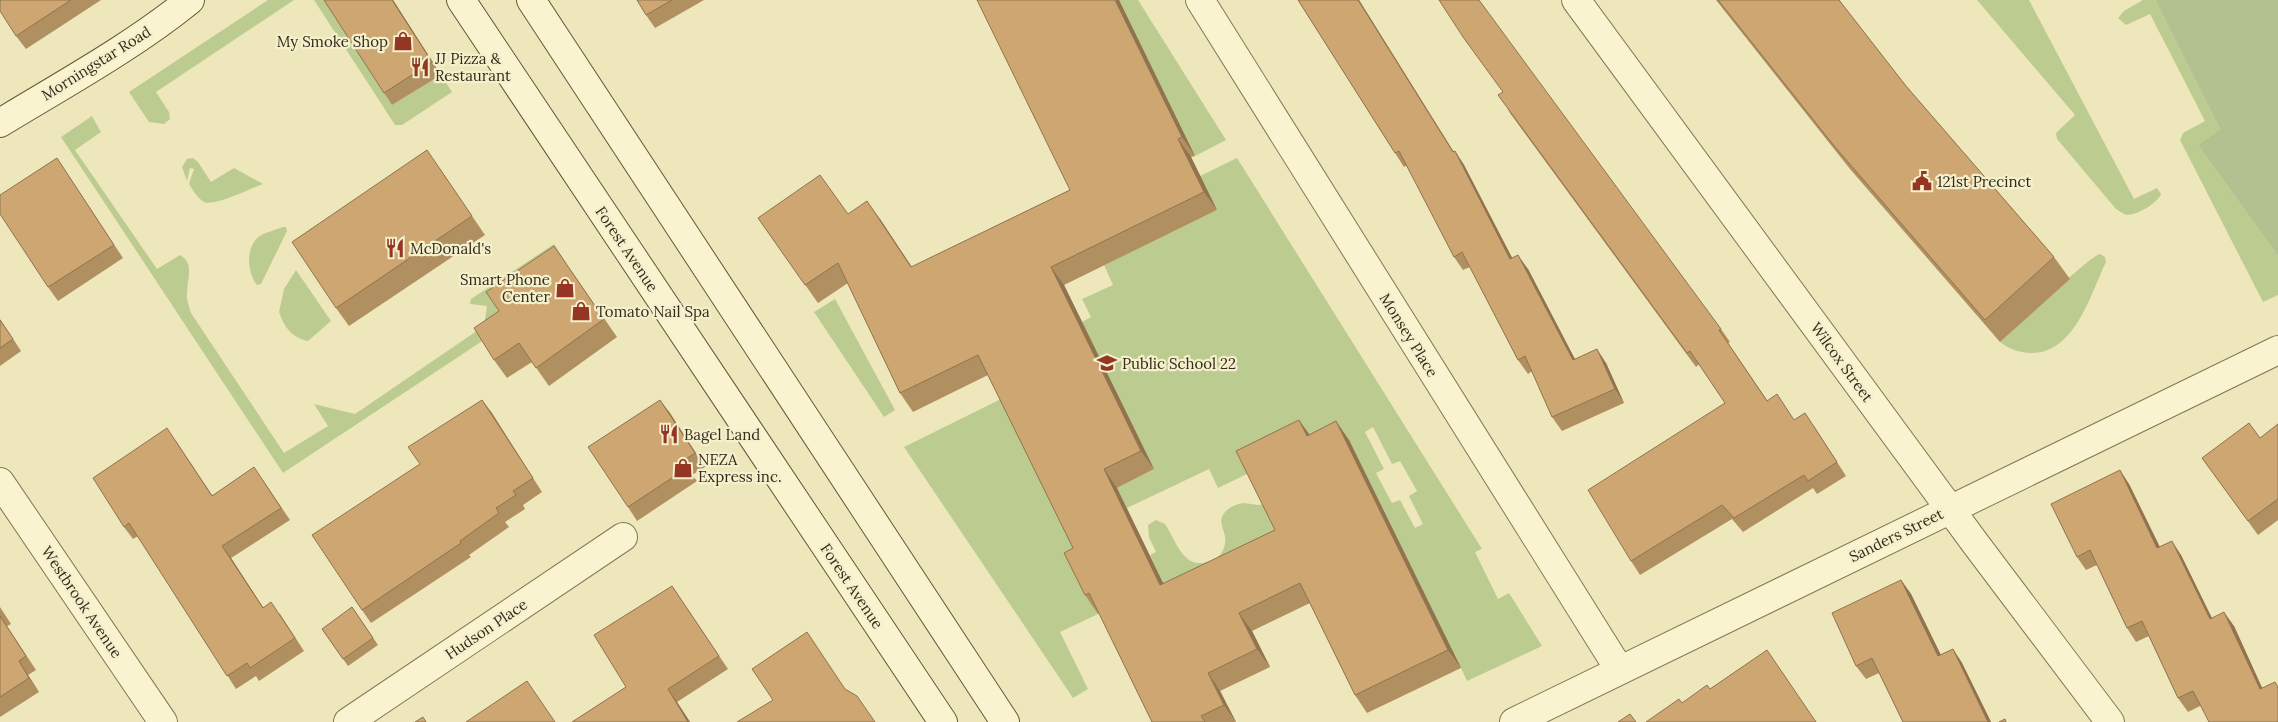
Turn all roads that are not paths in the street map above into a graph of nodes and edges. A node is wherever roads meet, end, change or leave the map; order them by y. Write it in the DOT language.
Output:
graph roads {
  1 [pos="190,0"];
  2 [pos="461,0"];
  3 [pos="531,0"];
  4 [pos="1200,0"];
  5 [pos="1576,0"];
  6 [pos="0,123"];
  7 [pos="2278,350"];
  8 [pos="0,482"];
  9 [pos="1951,508"];
  10 [pos="623,537"];
  11 [pos="1619,669"];
  12 [pos="163,722"];
  13 [pos="348,722"];
  14 [pos="944,722"];
  15 [pos="1005,722"];
  16 [pos="1514,722"];
  17 [pos="2110,722"];
  1 -- 6 [label="street, Morningstar Road"];
  2 -- 14 [label="street, Forest Avenue"];
  3 -- 15 [label="street"];
  4 -- 11 [label="street, Monsey Place"];
  5 -- 9 [label="street, Wilcox Street"];
  7 -- 9 [label="street, Sanders Street"];
  8 -- 12 [label="street, Westbrook Avenue"];
  9 -- 11 [label="street, Sanders Street"];
  9 -- 17 [label="street, Wilcox Street"];
  10 -- 13 [label="street, Hudson Place"];
  11 -- 16 [label="street, Sanders Street"];
}
